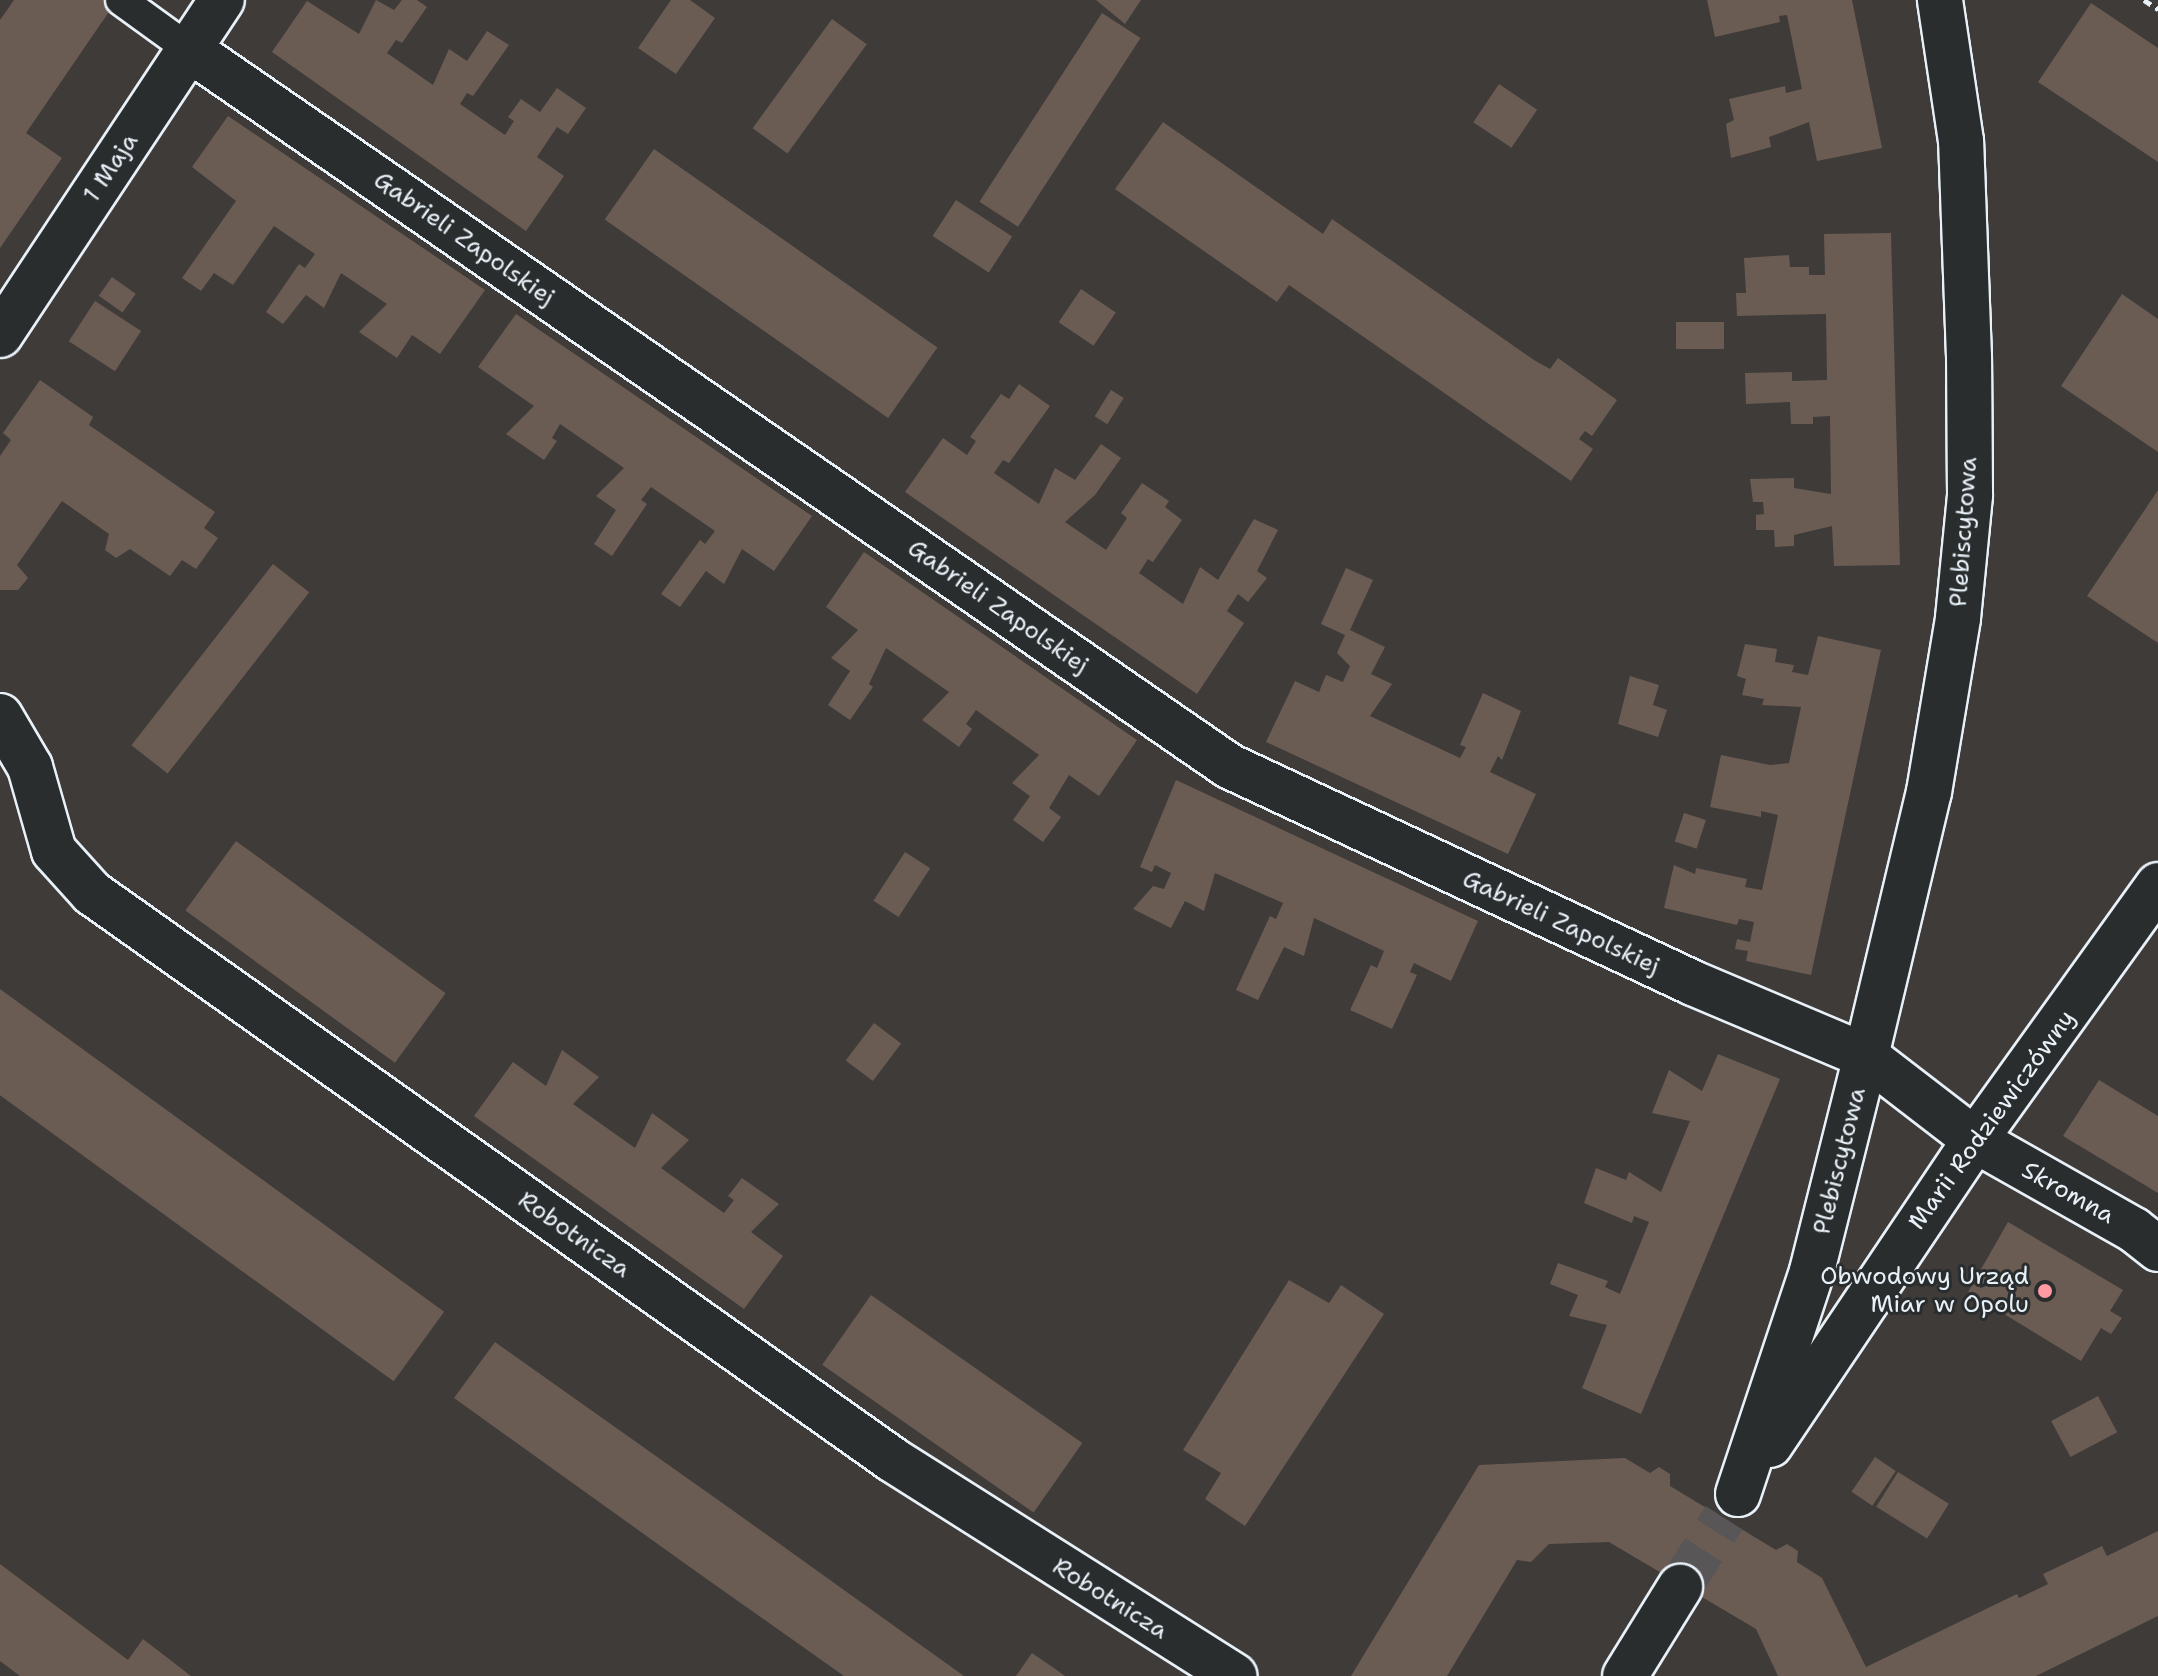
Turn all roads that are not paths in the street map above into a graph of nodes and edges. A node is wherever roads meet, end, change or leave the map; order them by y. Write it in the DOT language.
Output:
graph roads {
  1 [pos="121,0"];
  2 [pos="222,0"];
  3 [pos="1940,0"];
  4 [pos="190,50"];
  5 [pos="0,335"];
  6 [pos="0,716"];
  7 [pos="2158,885"];
  8 [pos="1866,1056"];
  9 [pos="1975,1140"];
  10 [pos="2158,1249"];
  11 [pos="1731,1506"];
  12 [pos="1680,1587"];
  13 [pos="1235,1676"];
  14 [pos="1625,1676"];
  1 -- 4 [label="lane"];
  2 -- 4 [label="street, 1 Maja"];
  3 -- 8 [label="street, Plebiscytowa"];
  4 -- 5 [label="street, 1 Maja"];
  4 -- 8 [label="street, Gabrieli Zapolskiej"];
  6 -- 13 [label="street, Robotnicza"];
  7 -- 9 [label="street, Marii Rodziewiczówny"];
  8 -- 9 [label="street, Plebiscytowa"];
  8 -- 11 [label="street, Plebiscytowa"];
  9 -- 10 [label="street, Skromna"];
  9 -- 11 [label="street, Marii Rodziewiczówny"];
  12 -- 14 [label="street"];
}
